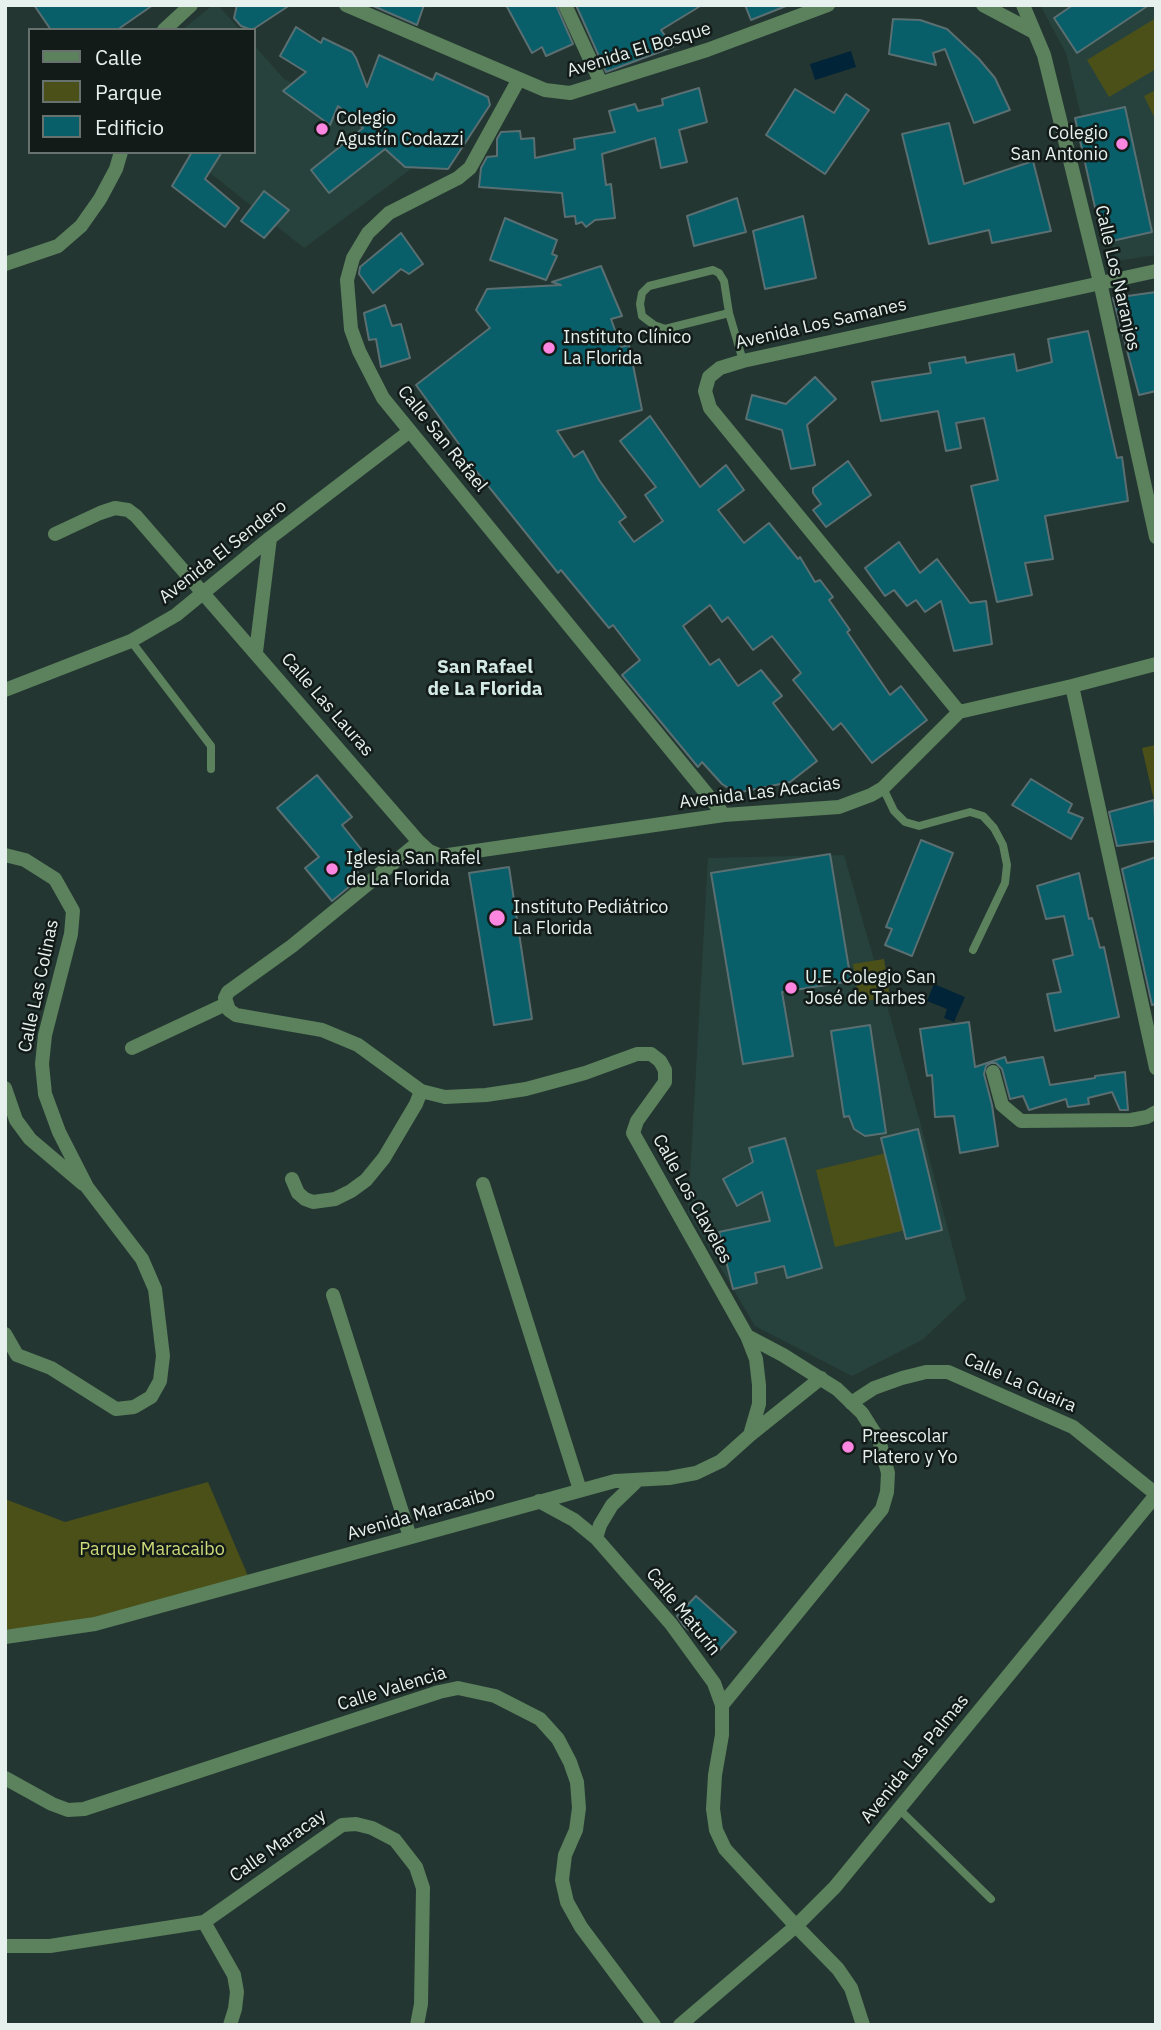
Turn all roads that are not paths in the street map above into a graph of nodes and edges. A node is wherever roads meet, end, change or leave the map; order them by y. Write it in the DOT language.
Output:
graph roads {
  1 [pos="191,5"];
  2 [pos="346,5"];
  3 [pos="565,5"];
  4 [pos="828,5"];
  5 [pos="983,5"];
  6 [pos="1023,5"];
  7 [pos="166,28"];
  8 [pos="1032,31"];
  9 [pos="519,79"];
  10 [pos="601,83"];
  11 [pos="120,154"];
  12 [pos="5,264"];
  13 [pos="1156,271"];
  14 [pos="1100,282"];
  15 [pos="729,313"];
  16 [pos="743,361"];
  17 [pos="410,431"];
  18 [pos="55,534"];
  19 [pos="1156,537"];
  20 [pos="270,538"];
  21 [pos="203,595"];
  22 [pos="131,641"];
  23 [pos="256,652"];
  24 [pos="1156,664"];
  25 [pos="1072,687"];
  26 [pos="5,690"];
  27 [pos="959,712"];
  28 [pos="211,769"];
  29 [pos="883,788"];
  30 [pos="724,815"];
  31 [pos="419,842"];
  32 [pos="5,855"];
  33 [pos="974,950"];
  34 [pos="226,1004"];
  35 [pos="132,1048"];
  36 [pos="1156,1068"];
  37 [pos="993,1072"];
  38 [pos="5,1088"];
  39 [pos="421,1091"];
  40 [pos="1156,1112"];
  41 [pos="292,1178"];
  42 [pos="483,1184"];
  43 [pos="87,1187"];
  44 [pos="333,1295"];
  45 [pos="5,1334"];
  46 [pos="747,1336"];
  47 [pos="11,1359"];
  48 [pos="821,1378"];
  49 [pos="851,1403"];
  50 [pos="750,1435"];
  51 [pos="638,1480"];
  52 [pos="580,1490"];
  53 [pos="1156,1495"];
  54 [pos="539,1501"];
  55 [pos="410,1537"];
  56 [pos="596,1538"];
  57 [pos="5,1637"];
  58 [pos="722,1704"];
  59 [pos="5,1778"];
  60 [pos="899,1809"];
  61 [pos="991,1899"];
  62 [pos="204,1922"];
  63 [pos="796,1926"];
  64 [pos="5,1946"];
  65 [pos="230,2025"];
  66 [pos="417,2025"];
  67 [pos="654,2025"];
  68 [pos="680,2025"];
  69 [pos="863,2025"];
  1 -- 7 [label="street"];
  2 -- 9 [label="street, Avenida El Bosque"];
  3 -- 10 [label="street"];
  4 -- 10 [label="street, Avenida El Bosque"];
  5 -- 8 [label="street"];
  6 -- 8 [label="street, Calle Los Naranjos"];
  8 -- 14 [label="street, Calle Los Naranjos"];
  9 -- 10 [label="street, Avenida El Bosque"];
  9 -- 17 [label="street, Calle San Rafael"];
  11 -- 12 [label="street"];
  13 -- 14 [label="street, Avenida Los Samanes"];
  14 -- 16 [label="street, Avenida Los Samanes"];
  14 -- 19 [label="street, Calle Los Naranjos"];
  15 -- 15 [label="lane"];
  15 -- 16 [label="lane"];
  16 -- 27 [label="street, Avenida Los Samanes"];
  17 -- 20 [label="street, Avenida El Sendero"];
  17 -- 30 [label="street, Calle San Rafael"];
  18 -- 21 [label="street, Calle Las Lauras"];
  20 -- 21 [label="street, Avenida El Sendero"];
  20 -- 23 [label="street"];
  21 -- 22 [label="street, Avenida El Sendero"];
  21 -- 23 [label="street, Calle Las Lauras"];
  22 -- 26 [label="street, Avenida El Sendero"];
  22 -- 28 [label="lane"];
  23 -- 31 [label="street, Calle Las Lauras"];
  24 -- 25 [label="street"];
  25 -- 27 [label="street"];
  25 -- 36 [label="street"];
  27 -- 29 [label="street, Avenida Las Acacias"];
  29 -- 30 [label="street, Avenida Las Acacias"];
  29 -- 33 [label="lane"];
  30 -- 31 [label="street, Avenida Las Acacias"];
  31 -- 34 [label="street"];
  32 -- 43 [label="street, Calle Las Colinas"];
  34 -- 35 [label="street"];
  34 -- 39 [label="street, Calle Los Claveles"];
  37 -- 40 [label="street"];
  38 -- 43 [label="street"];
  39 -- 41 [label="street"];
  39 -- 46 [label="street, Calle Los Claveles"];
  42 -- 52 [label="street"];
  43 -- 47 [label="street, Calle Las Colinas"];
  44 -- 55 [label="street"];
  45 -- 47 [label="street"];
  46 -- 48 [label="street"];
  46 -- 50 [label="street"];
  48 -- 49 [label="street"];
  48 -- 50 [label="street, Avenida Maracaibo"];
  49 -- 53 [label="street, Calle La Guaira"];
  49 -- 58 [label="street"];
  50 -- 51 [label="street, Avenida Maracaibo"];
  51 -- 52 [label="street, Avenida Maracaibo"];
  51 -- 56 [label="street"];
  52 -- 54 [label="street, Avenida Maracaibo"];
  53 -- 60 [label="street, Avenida Las Palmas"];
  54 -- 55 [label="street, Avenida Maracaibo"];
  54 -- 56 [label="street, Calle Maturín"];
  55 -- 57 [label="street, Avenida Maracaibo"];
  56 -- 58 [label="street, Calle Maturín"];
  58 -- 63 [label="street, Calle Maturín"];
  59 -- 67 [label="street, Calle Valencia"];
  60 -- 61 [label="lane"];
  60 -- 63 [label="street, Avenida Las Palmas"];
  62 -- 64 [label="street"];
  62 -- 65 [label="street"];
  62 -- 66 [label="street, Calle Maracay"];
  63 -- 68 [label="street, Avenida Las Palmas"];
  63 -- 69 [label="street, Calle Maturín"];
}
